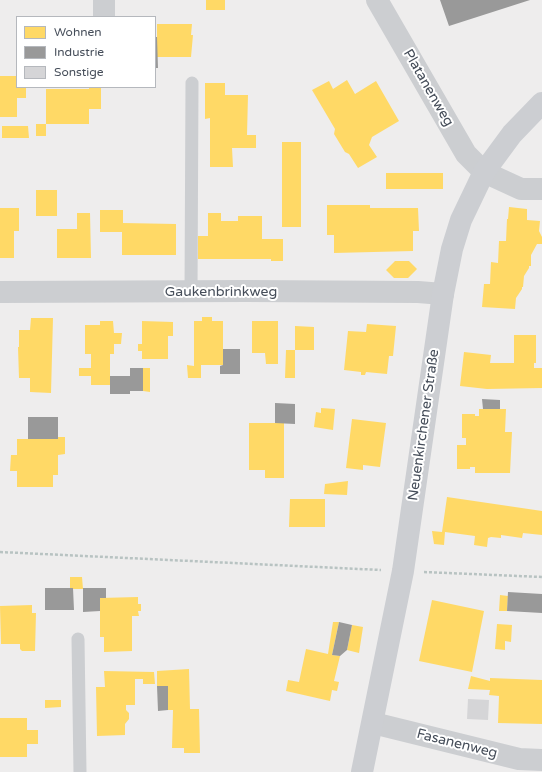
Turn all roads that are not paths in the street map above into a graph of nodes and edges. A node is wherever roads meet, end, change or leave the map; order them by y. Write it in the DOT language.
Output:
graph roads {
  1 [pos="104,0"];
  2 [pos="377,0"];
  3 [pos="104,16"];
  4 [pos="192,83"];
  5 [pos="542,103"];
  6 [pos="484,172"];
  7 [pos="542,189"];
  8 [pos="0,292"];
  9 [pos="191,292"];
  10 [pos="443,294"];
  11 [pos="78,639"];
  12 [pos="373,723"];
  13 [pos="542,760"];
  14 [pos="80,772"];
  15 [pos="362,772"];
  1 -- 3 [label="street"];
  2 -- 6 [label="street, Platanenweg"];
  4 -- 9 [label="lane"];
  5 -- 6 [label="main road, Neuenkirchener Straße"];
  6 -- 7 [label="street"];
  6 -- 10 [label="main road, Neuenkirchener Straße"];
  8 -- 9 [label="street, Gaukenbrinkweg"];
  9 -- 10 [label="street, Gaukenbrinkweg"];
  10 -- 12 [label="main road, Neuenkirchener Straße"];
  11 -- 14 [label="lane"];
  12 -- 13 [label="street, Fasanenweg"];
  12 -- 15 [label="main road, Neuenkirchener Straße"];
}
